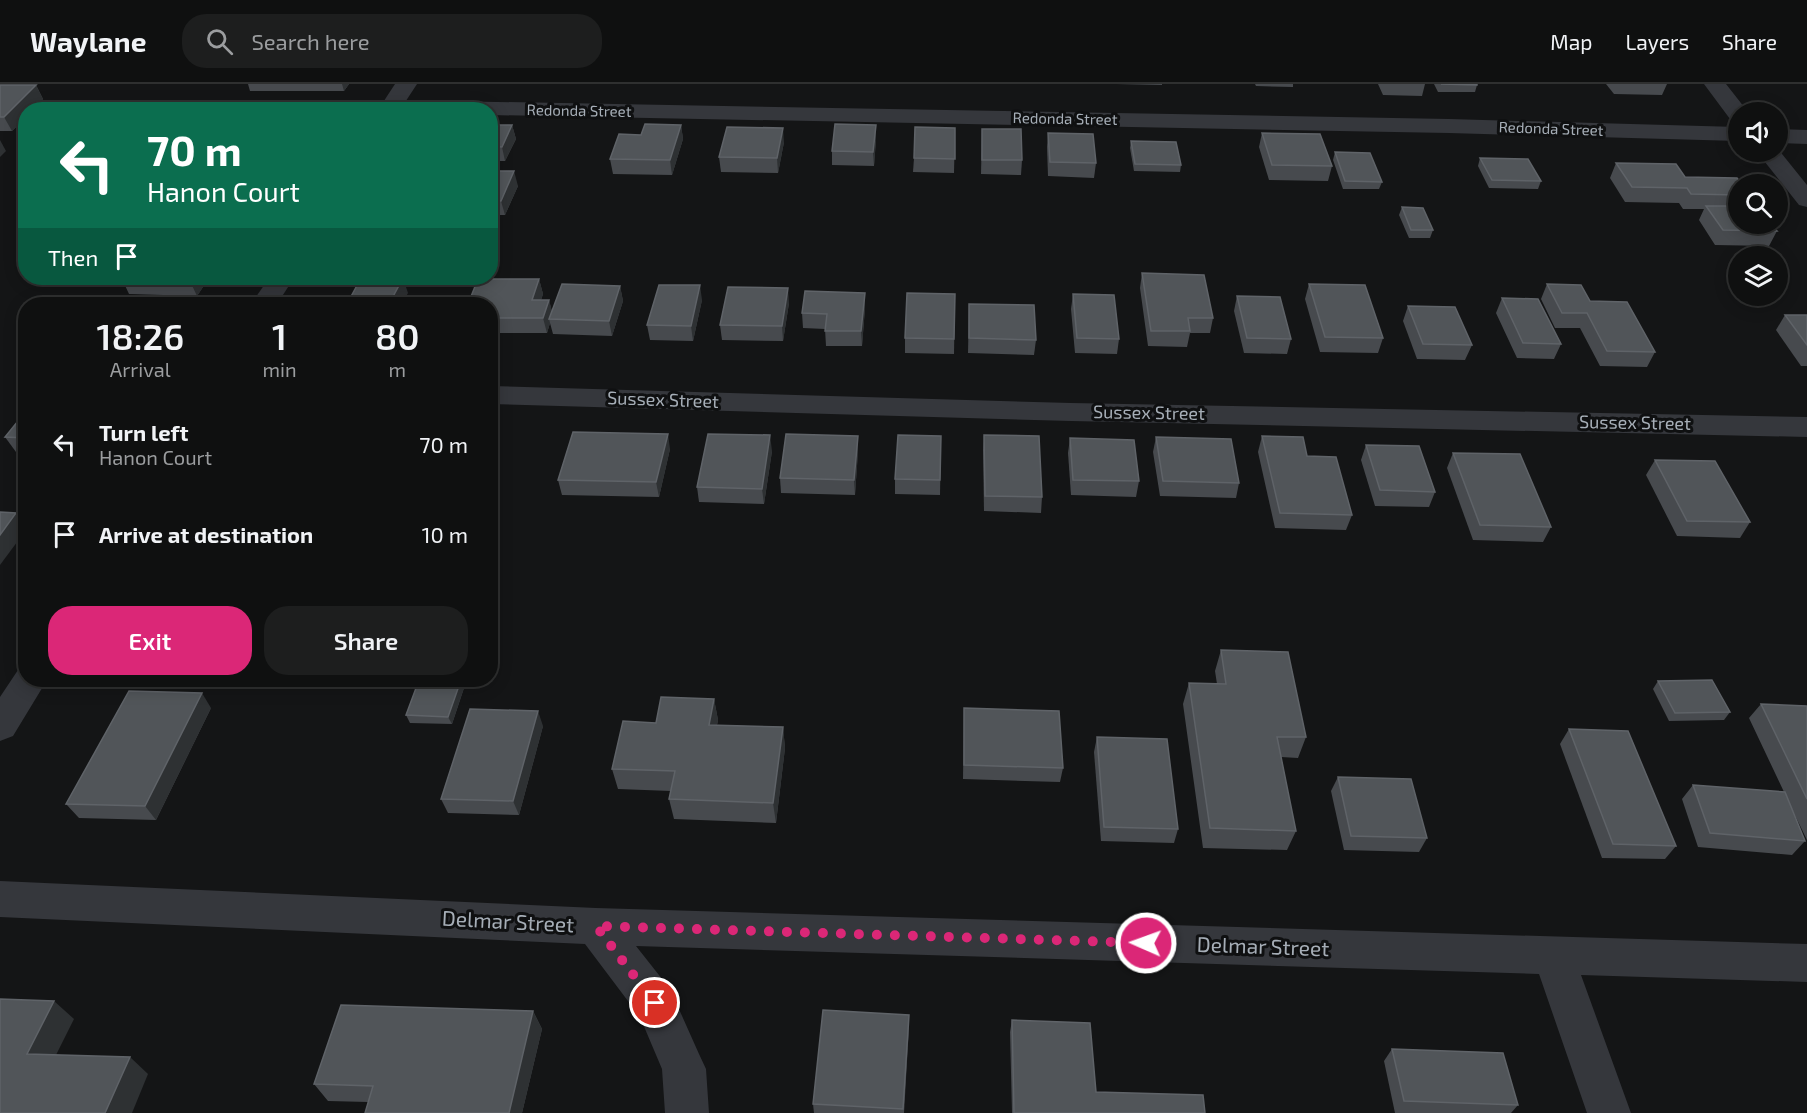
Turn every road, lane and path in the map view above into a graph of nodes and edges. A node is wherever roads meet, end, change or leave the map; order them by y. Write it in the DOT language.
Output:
graph roads {
  1 [pos="406,84"];
  2 [pos="1715,84"];
  3 [pos="394,102"];
  4 [pos="1729,102"];
  5 [pos="498,110"];
  6 [pos="1728,134"];
  7 [pos="1788,136"];
  8 [pos="1807,137"];
  9 [pos="1776,162"];
  10 [pos="1807,200"];
  11 [pos="498,395"];
  12 [pos="1807,427"];
  13 [pos="25,687"];
  14 [pos="0,726"];
  15 [pos="0,899"];
  16 [pos="596,926"];
  17 [pos="1553,956"];
  18 [pos="1807,963"];
  19 [pos="687,1113"];
  20 [pos="1609,1113"];
  1 -- 3 [label="street"];
  2 -- 4 [label="street"];
  5 -- 6 [label="street, Redonda Street"];
  7 -- 8 [label="street"];
  9 -- 10 [label="street"];
  11 -- 12 [label="street, Sussex Street"];
  13 -- 14 [label="street"];
  15 -- 16 [label="street, Delmar Street"];
  16 -- 17 [label="street, Delmar Street"];
  16 -- 19 [label="street"];
  17 -- 18 [label="street, Delmar Street"];
  17 -- 20 [label="street"];
}
